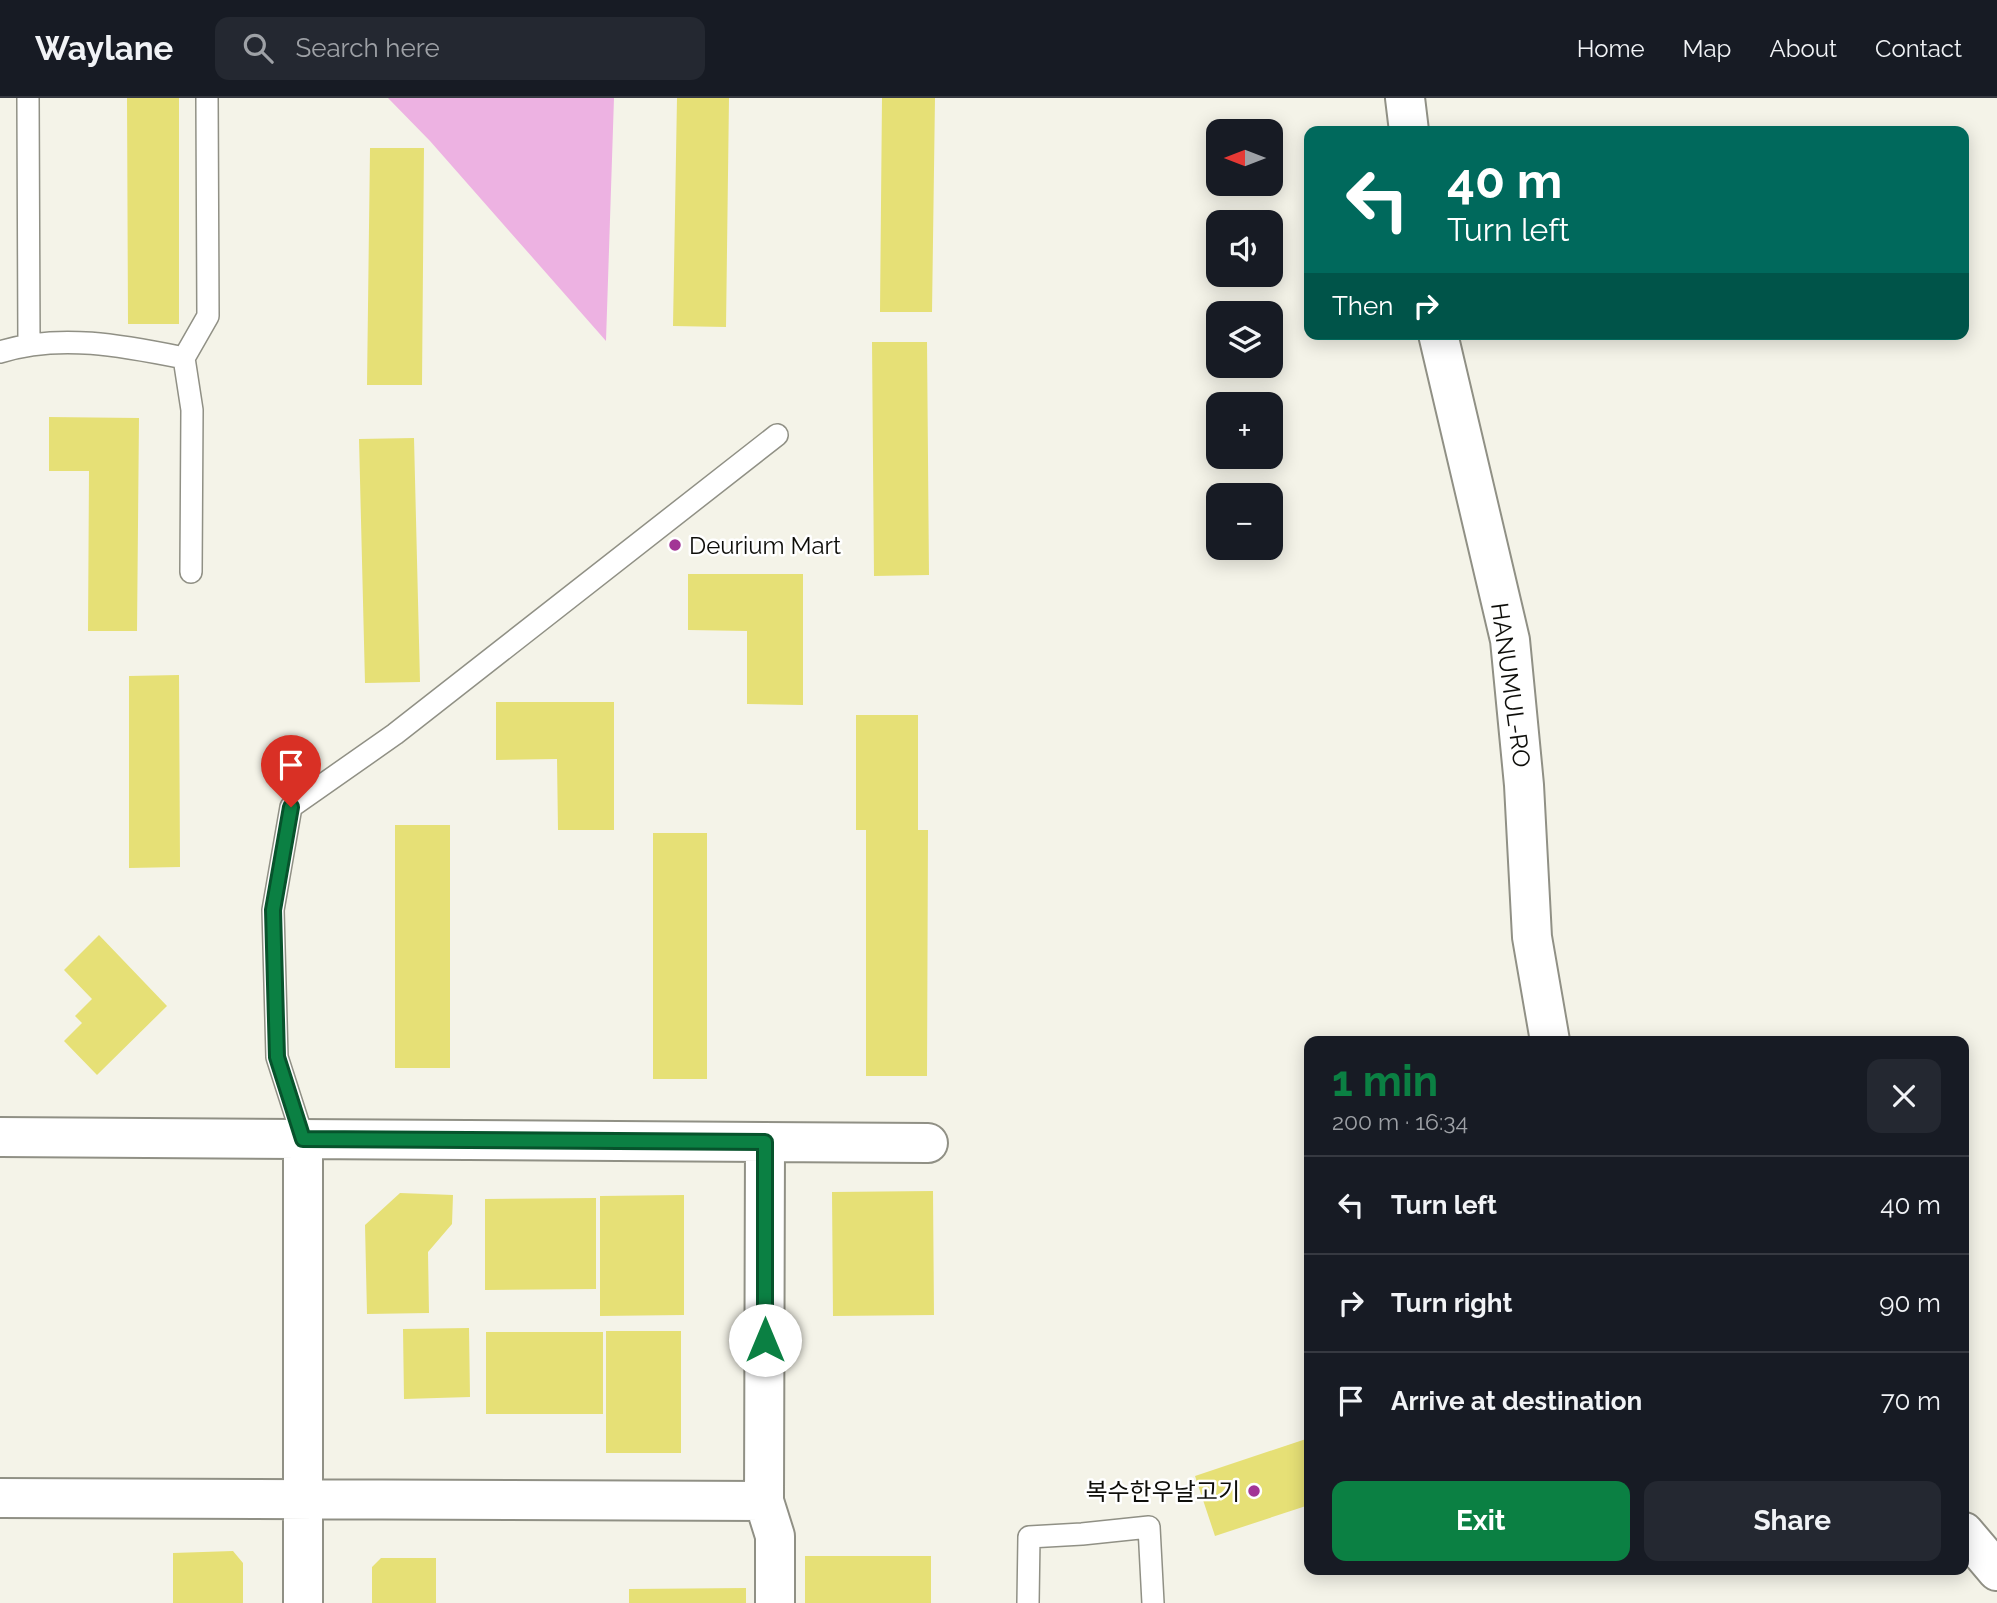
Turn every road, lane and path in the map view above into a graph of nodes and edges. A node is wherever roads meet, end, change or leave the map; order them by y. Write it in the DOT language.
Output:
graph roads {
  1 [pos="28,98"];
  2 [pos="207,98"];
  3 [pos="1405,98"];
  4 [pos="1408,126"];
  5 [pos="1439,340"];
  6 [pos="29,345"];
  7 [pos="0,352"];
  8 [pos="184,358"];
  9 [pos="777,435"];
  10 [pos="191,572"];
  11 [pos="1549,1036"];
  12 [pos="0,1137"];
  13 [pos="303,1139"];
  14 [pos="765,1142"];
  15 [pos="928,1143"];
  16 [pos="0,1498"];
  17 [pos="303,1500"];
  18 [pos="764,1501"];
  19 [pos="1969,1538"];
  20 [pos="1997,1571"];
  21 [pos="303,1603"];
  22 [pos="775,1603"];
  23 [pos="1028,1603"];
  24 [pos="1153,1603"];
  1 -- 6 [label="lane"];
  2 -- 8 [label="lane"];
  3 -- 4 [label="street"];
  5 -- 11 [label="street, HANUMUL-RO"];
  6 -- 7 [label="lane"];
  6 -- 8 [label="lane"];
  8 -- 10 [label="lane"];
  9 -- 13 [label="lane"];
  12 -- 13 [label="street"];
  13 -- 14 [label="street"];
  13 -- 17 [label="street"];
  14 -- 15 [label="street"];
  14 -- 18 [label="street"];
  16 -- 17 [label="street"];
  17 -- 18 [label="street"];
  17 -- 21 [label="street"];
  18 -- 22 [label="street"];
  19 -- 20 [label="street"];
  23 -- 24 [label="lane"];
}
